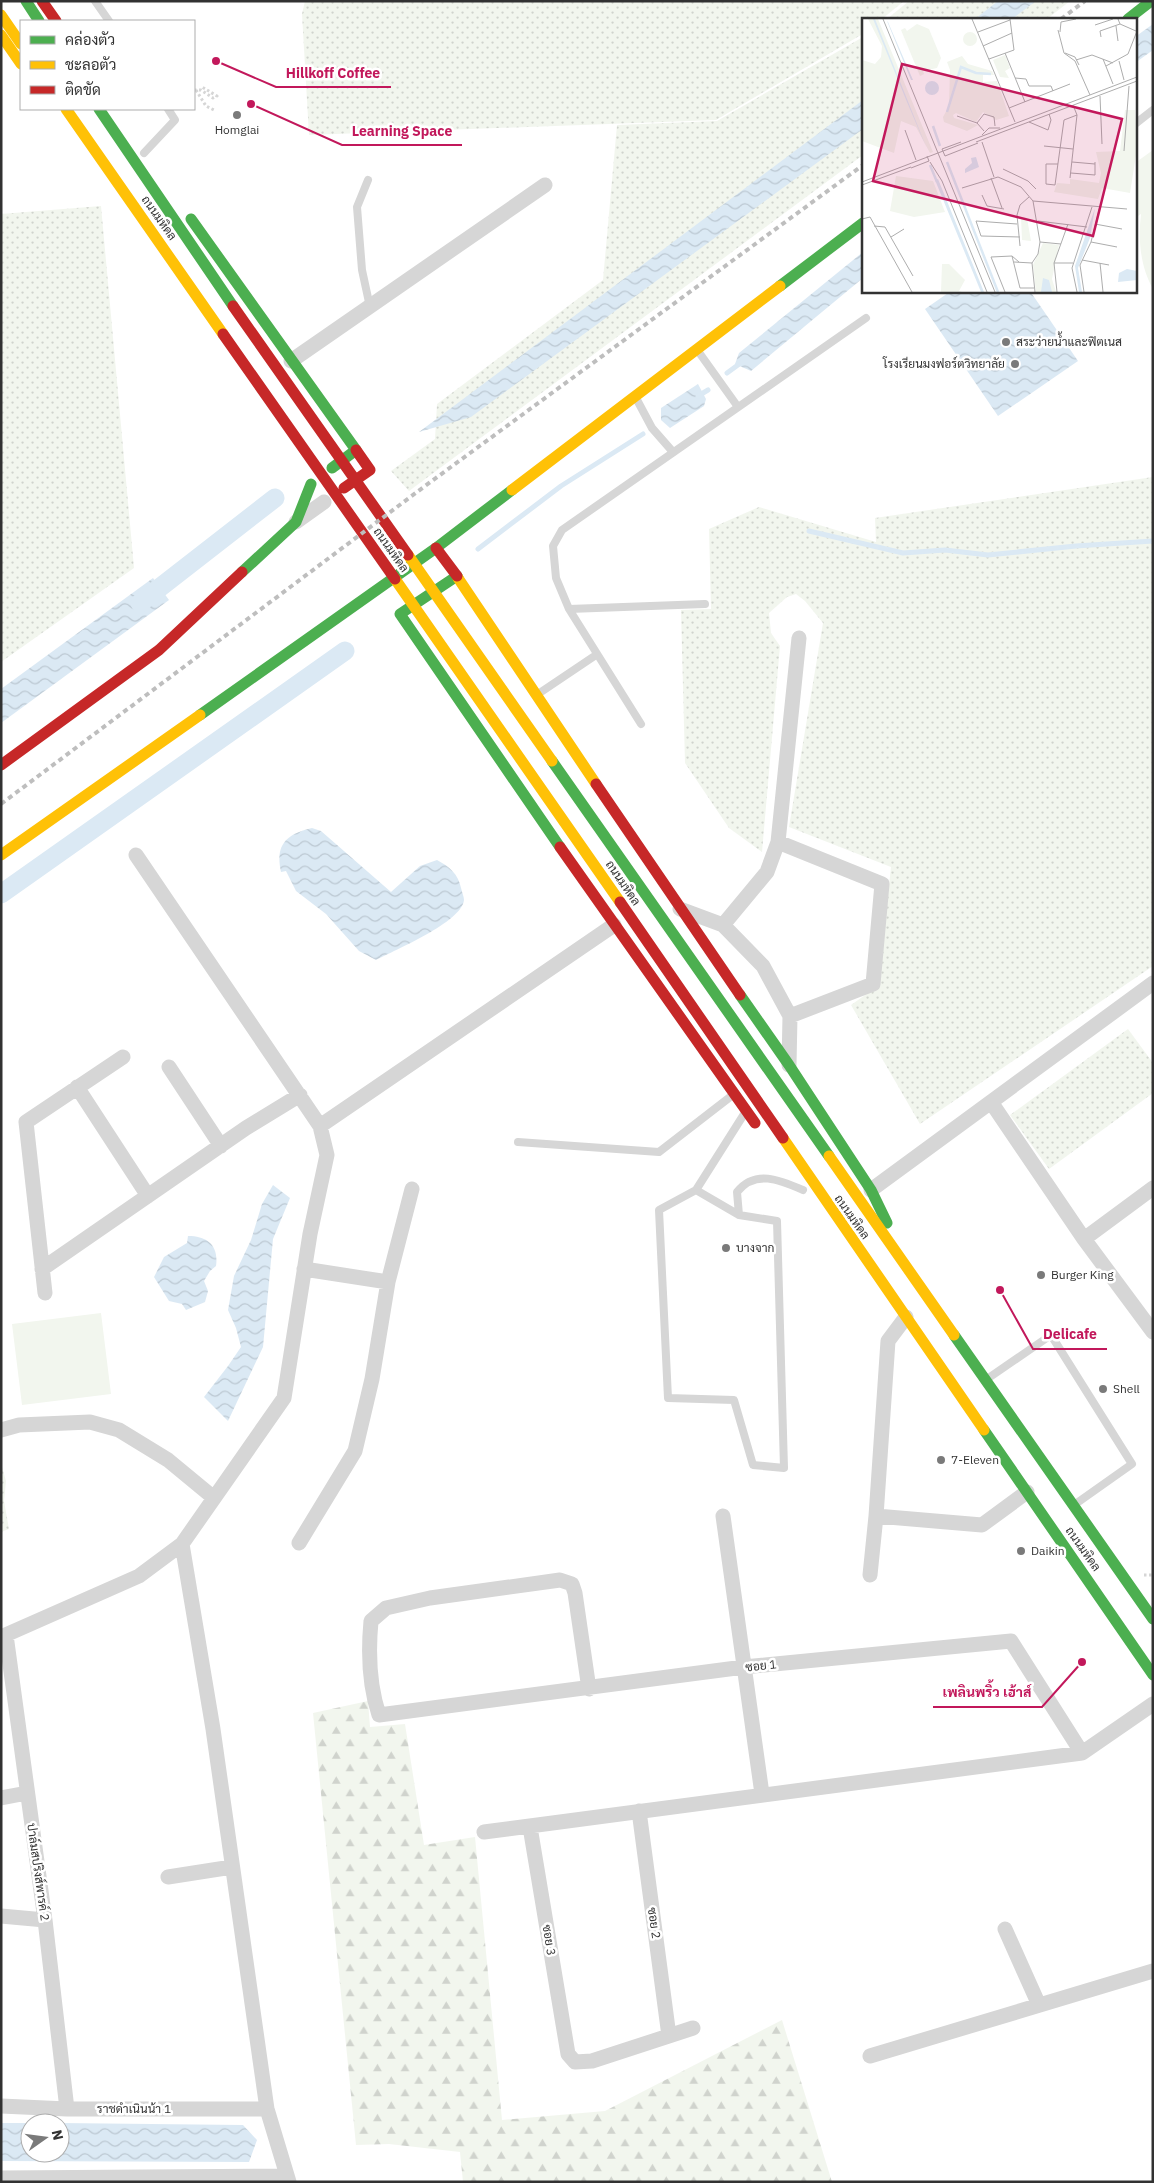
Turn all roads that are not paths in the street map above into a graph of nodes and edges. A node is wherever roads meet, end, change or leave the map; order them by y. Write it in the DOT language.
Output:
graph roads {
  1 [pos="26,1"];
  2 [pos="42,1"];
  3 [pos="95,1"];
  4 [pos="1151,1"];
  5 [pos="1,15"];
  6 [pos="1129,18"];
  7 [pos="38,20"];
  8 [pos="55,20"];
  9 [pos="108,20"];
  10 [pos="1,35"];
  11 [pos="20,43"];
  12 [pos="20,63"];
  13 [pos="53,110"];
  14 [pos="67,110"];
  15 [pos="100,110"];
  16 [pos="169,110"];
  17 [pos="1153,110"];
  18 [pos="1136,123"];
  19 [pos="144,153"];
  20 [pos="368,180"];
  21 [pos="546,185"];
  22 [pos="184,209"];
  23 [pos="862,223"];
  24 [pos="137,231"];
  25 [pos="370,307"];
  26 [pos="866,318"];
  27 [pos="697,349"];
  28 [pos="292,361"];
  29 [pos="635,396"];
  30 [pos="738,407"];
  31 [pos="356,450"];
  32 [pos="673,452"];
  33 [pos="308,479"];
  34 [pos="324,502"];
  35 [pos="296,522"];
  36 [pos="436,548"];
  37 [pos="457,576"];
  38 [pos="705,604"];
  39 [pos="569,609"];
  40 [pos="799,638"];
  41 [pos="596,655"];
  42 [pos="536,695"];
  43 [pos="640,724"];
  44 [pos="1,765"];
  45 [pos="778,842"];
  46 [pos="1,855"];
  47 [pos="136,855"];
  48 [pos="680,909"];
  49 [pos="723,925"];
  50 [pos="614,926"];
  51 [pos="1153,983"];
  52 [pos="790,1016"];
  53 [pos="123,1056"];
  54 [pos="789,1066"];
  55 [pos="169,1067"];
  56 [pos="77,1087"];
  57 [pos="734,1094"];
  58 [pos="300,1095"];
  59 [pos="992,1102"];
  60 [pos="746,1111"];
  61 [pos="320,1126"];
  62 [pos="762,1131"];
  63 [pos="518,1142"];
  64 [pos="221,1146"];
  65 [pos="792,1175"];
  66 [pos="1153,1188"];
  67 [pos="412,1189"];
  68 [pos="696,1190"];
  69 [pos="871,1190"];
  70 [pos="805,1193"];
  71 [pos="148,1196"];
  72 [pos="739,1215"];
  73 [pos="824,1218"];
  74 [pos="1084,1239"];
  75 [pos="42,1269"];
  76 [pos="304,1269"];
  77 [pos="909,1272"];
  78 [pos="388,1282"];
  79 [pos="880,1282"];
  80 [pos="45,1293"];
  81 [pos="906,1317"];
  82 [pos="1153,1332"];
  83 [pos="985,1380"];
  84 [pos="1,1430"];
  85 [pos="1027,1492"];
  86 [pos="214,1498"];
  87 [pos="1073,1506"];
  88 [pos="723,1516"];
  89 [pos="876,1516"];
  90 [pos="299,1543"];
  91 [pos="182,1544"];
  92 [pos="870,1575"];
  93 [pos="1153,1619"];
  94 [pos="3,1636"];
  95 [pos="744,1667"];
  96 [pos="1153,1675"];
  97 [pos="588,1689"];
  98 [pos="1153,1704"];
  99 [pos="1082,1753"];
  100 [pos="27,1793"];
  101 [pos="762,1794"];
  102 [pos="1,1798"];
  103 [pos="639,1811"];
  104 [pos="530,1827"];
  105 [pos="484,1832"];
  106 [pos="232,1867"];
  107 [pos="168,1877"];
  108 [pos="1,1916"];
  109 [pos="44,1920"];
  110 [pos="1005,1929"];
  111 [pos="1153,1971"];
  112 [pos="1039,2005"];
  113 [pos="693,2028"];
  114 [pos="670,2036"];
  115 [pos="870,2056"];
  116 [pos="1,2106"];
  117 [pos="67,2109"];
  118 [pos="267,2109"];
  119 [pos="1,2178"];
  120 [pos="109,2179"];
  121 [pos="288,2179"];
  1 -- 7 [label="main road"];
  2 -- 8 [label="main road"];
  3 -- 9 [label="lane"];
  4 -- 6 [label="main road"];
  5 -- 11 [label="main road"];
  10 -- 12 [label="main road"];
  13 -- 24 [label="main road"];
  14 -- 79 [label="main road, ถนนมหิดล"];
  15 -- 77 [label="main road, ถนนมหิดล"];
  16 -- 19 [label="lane"];
  17 -- 18 [label="lane"];
  20 -- 25 [label="lane"];
  21 -- 25 [label="street"];
  22 -- 28 [label="main road"];
  23 -- 27 [label="main road"];
  25 -- 28 [label="street"];
  26 -- 30 [label="lane"];
  27 -- 29 [label="main road"];
  27 -- 30 [label="lane"];
  28 -- 31 [label="main road"];
  29 -- 32 [label="lane"];
  29 -- 36 [label="main road"];
  30 -- 32 [label="lane"];
  31 -- 33 [label="main road"];
  31 -- 34 [label="main road"];
  32 -- 39 [label="lane"];
  33 -- 34 [label="main road"];
  33 -- 35 [label="main road"];
  34 -- 35 [label="street"];
  35 -- 44 [label="main road"];
  36 -- 37 [label="main road"];
  36 -- 46 [label="main road"];
  37 -- 42 [label="main road"];
  37 -- 50 [label="main road"];
  38 -- 39 [label="lane"];
  39 -- 41 [label="lane"];
  40 -- 45 [label="street"];
  41 -- 42 [label="lane"];
  41 -- 43 [label="lane"];
  42 -- 48 [label="main road"];
  45 -- 49 [label="street"];
  45 -- 52 [label="street"];
  47 -- 58 [label="street"];
  48 -- 49 [label="street"];
  48 -- 54 [label="main road"];
  49 -- 52 [label="street"];
  50 -- 57 [label="main road"];
  50 -- 61 [label="street"];
  51 -- 59 [label="street"];
  52 -- 54 [label="street"];
  53 -- 56 [label="street"];
  54 -- 69 [label="main road"];
  55 -- 64 [label="street"];
  56 -- 71 [label="street"];
  56 -- 75 [label="street"];
  57 -- 60 [label="main road"];
  57 -- 63 [label="lane"];
  58 -- 61 [label="street"];
  58 -- 64 [label="street"];
  59 -- 69 [label="street"];
  59 -- 74 [label="street"];
  60 -- 62 [label="main road"];
  60 -- 68 [label="lane"];
  61 -- 76 [label="street"];
  64 -- 71 [label="street"];
  65 -- 70 [label="main road"];
  66 -- 74 [label="street"];
  67 -- 78 [label="street"];
  68 -- 72 [label="lane"];
  68 -- 72 [label="lane"];
  69 -- 77 [label="main road"];
  70 -- 72 [label="lane"];
  71 -- 75 [label="street"];
  73 -- 79 [label="main road"];
  74 -- 82 [label="street"];
  75 -- 80 [label="street"];
  76 -- 78 [label="street"];
  76 -- 86 [label="street"];
  77 -- 83 [label="main road, ถนนมหิดล"];
  78 -- 90 [label="street"];
  79 -- 81 [label="main road, ถนนมหิดล"];
  81 -- 85 [label="main road, ถนนมหิดล"];
  81 -- 89 [label="street"];
  83 -- 87 [label="main road, ถนนมหิดล"];
  83 -- 87 [label="lane"];
  84 -- 86 [label="street"];
  85 -- 89 [label="street"];
  85 -- 96 [label="main road, ถนนมหิดล"];
  86 -- 91 [label="street"];
  87 -- 93 [label="main road, ถนนมหิดล"];
  88 -- 95 [label="street"];
  89 -- 92 [label="street"];
  91 -- 94 [label="street"];
  91 -- 106 [label="street"];
  94 -- 100 [label="street, ปาล์มสปริงส์พารค์ 2"];
  95 -- 97 [label="street, ซอย 1"];
  95 -- 99 [label="street, ซอย 1"];
  95 -- 101 [label="street"];
  97 -- 97 [label="street, ซอย 1"];
  98 -- 99 [label="street"];
  99 -- 101 [label="street"];
  100 -- 102 [label="street"];
  100 -- 109 [label="street, ปาล์มสปริงส์พารค์ 2"];
  101 -- 103 [label="street"];
  103 -- 104 [label="street"];
  103 -- 114 [label="street, ซอย 2"];
  104 -- 105 [label="street"];
  104 -- 114 [label="street, ซอย 3"];
  106 -- 107 [label="street"];
  106 -- 118 [label="street"];
  108 -- 109 [label="street"];
  109 -- 117 [label="street, ปาล์มสปริงส์พารค์ 2"];
  110 -- 112 [label="street"];
  111 -- 112 [label="street"];
  112 -- 115 [label="street"];
  113 -- 114 [label="street"];
  116 -- 117 [label="street, ราชดำเนินน้า 1"];
  117 -- 118 [label="street, ราชดำเนินน้า 1"];
  118 -- 121 [label="street"];
  119 -- 120 [label="street"];
  120 -- 121 [label="street"];
}
